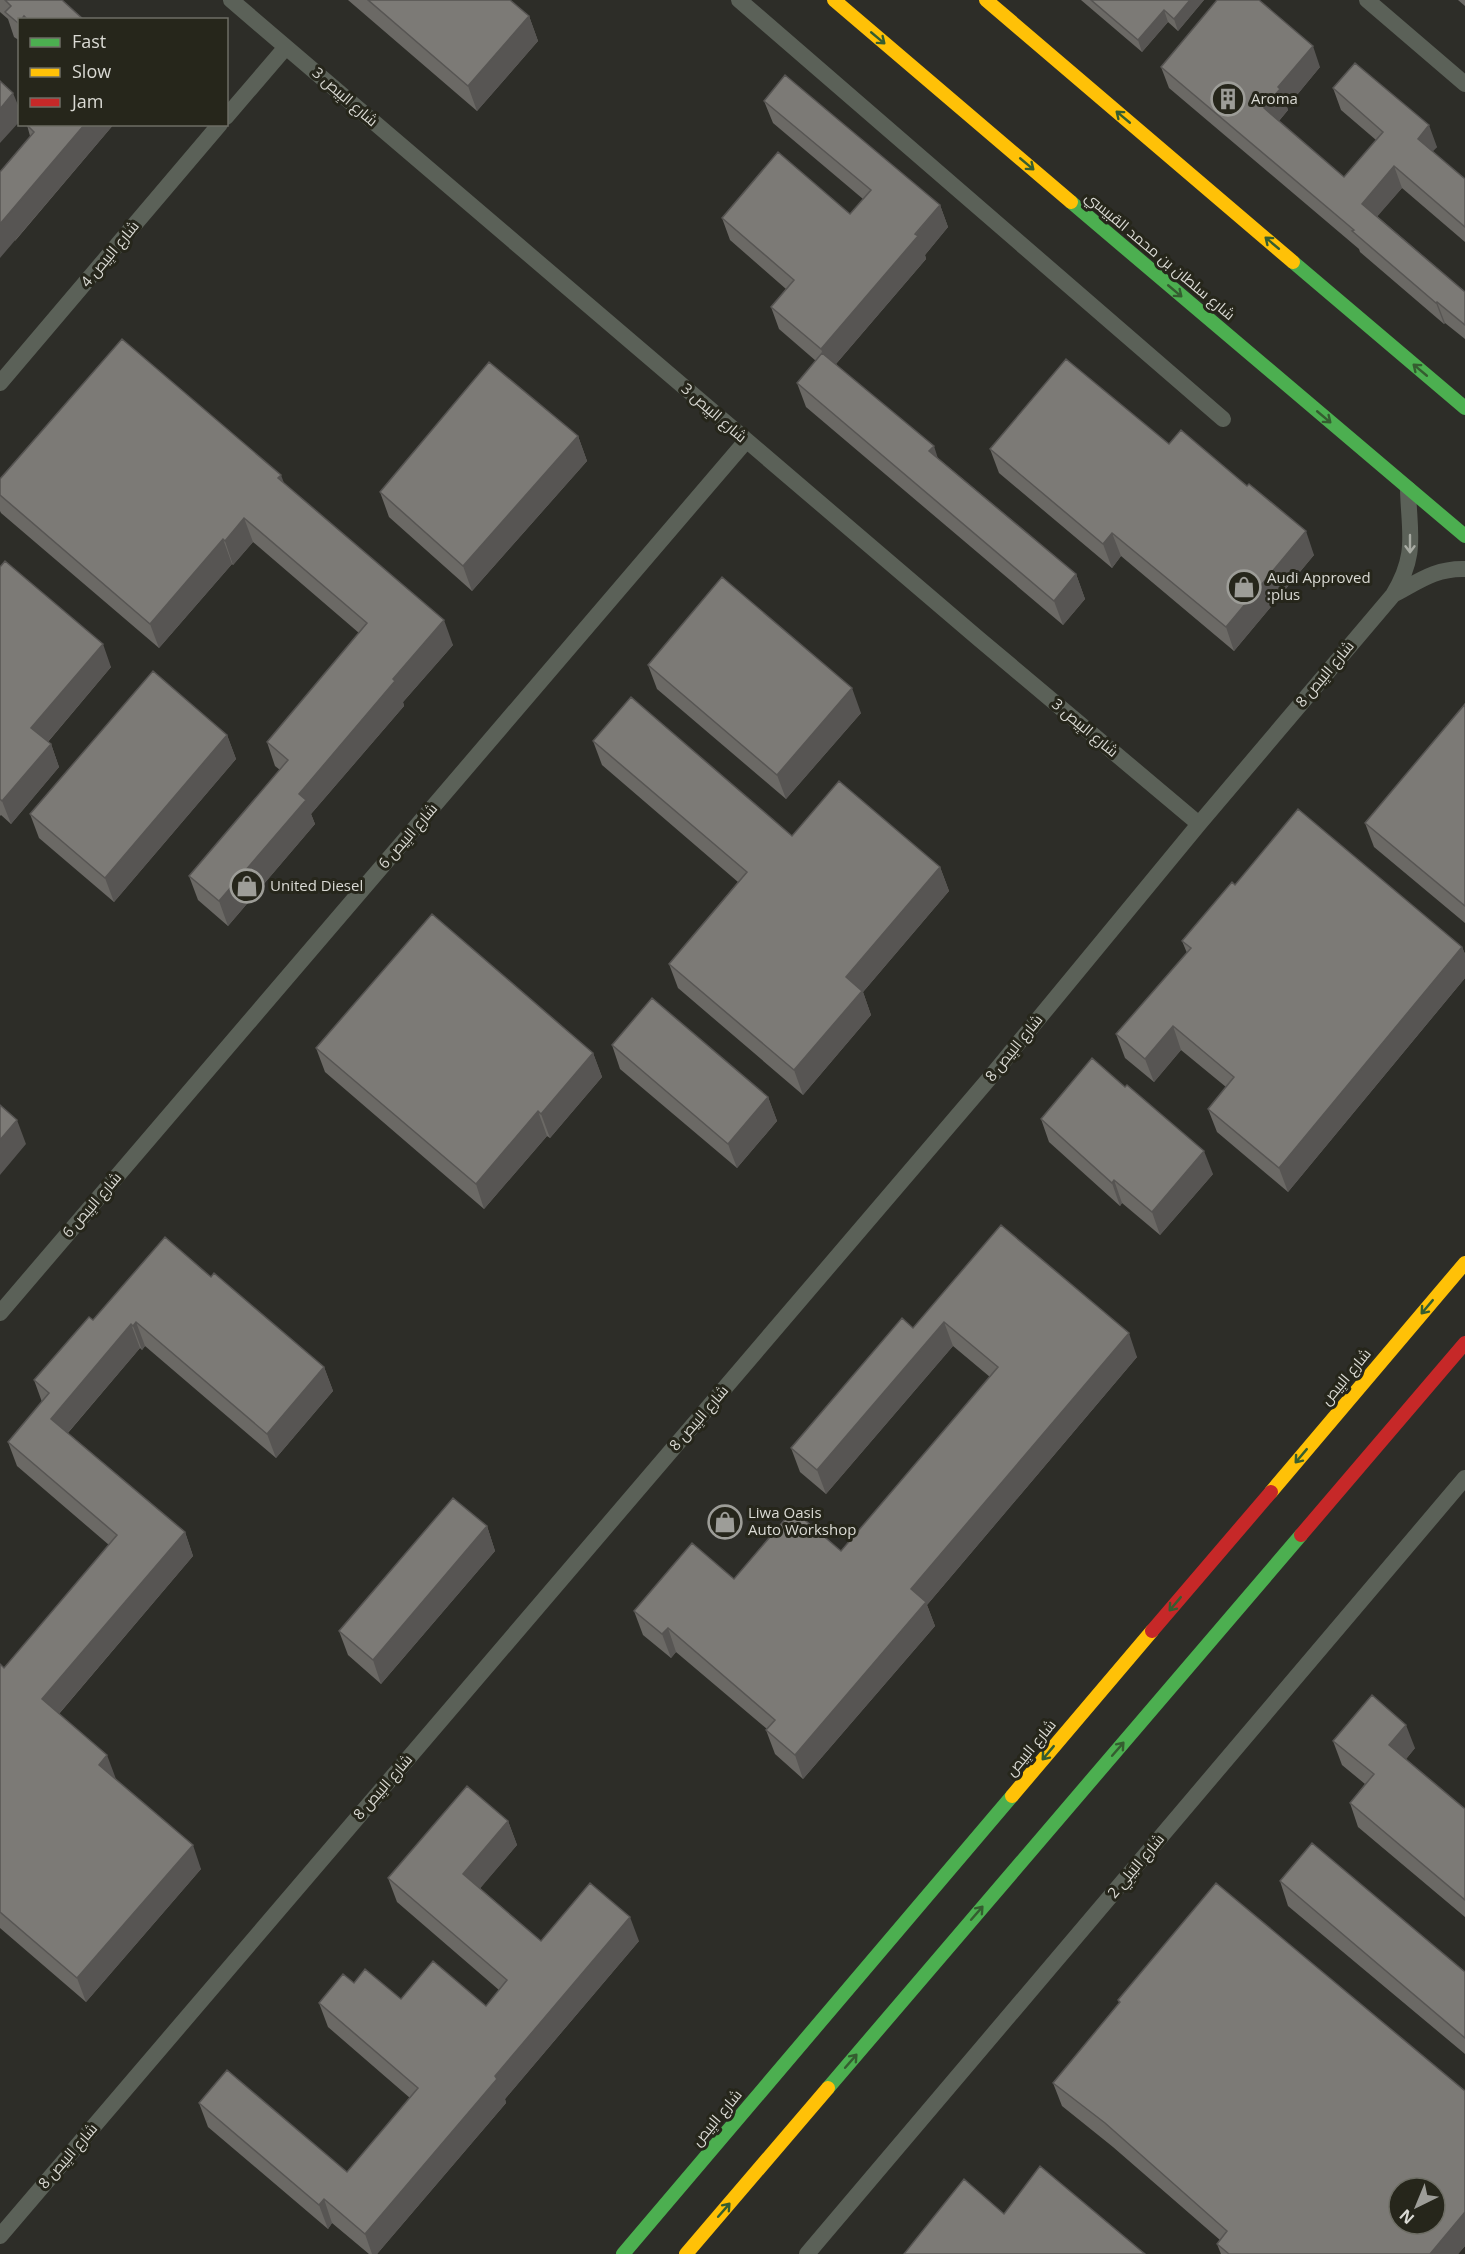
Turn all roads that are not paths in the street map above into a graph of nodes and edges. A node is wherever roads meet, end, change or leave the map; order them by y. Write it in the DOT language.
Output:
graph roads {
  1 [pos="231,0"];
  2 [pos="739,0"];
  3 [pos="834,0"];
  4 [pos="986,0"];
  5 [pos="1367,0"];
  6 [pos="286,47"];
  7 [pos="1463,79"];
  8 [pos="228,115"];
  9 [pos="218,126"];
  10 [pos="0,383"];
  11 [pos="1465,408"];
  12 [pos="1223,419"];
  13 [pos="746,441"];
  14 [pos="1408,489"];
  15 [pos="1465,536"];
  16 [pos="1465,569"];
  17 [pos="1393,594"];
  18 [pos="1199,824"];
  19 [pos="1465,1263"];
  20 [pos="0,1313"];
  21 [pos="1465,1342"];
  22 [pos="1465,1478"];
  23 [pos="0,2236"];
  24 [pos="623,2254"];
  25 [pos="686,2254"];
  26 [pos="807,2254"];
  1 -- 6 [label="street, شارع البِيص 3"];
  2 -- 12 [label="street"];
  3 -- 14 [label="street, شارع سلطان بن محمد القبيسي, one-way"];
  11 -- 4 [label="street, one-way"];
  5 -- 7 [label="street"];
  6 -- 8 [label="street"];
  6 -- 13 [label="street, شارع البِيص 3"];
  9 -- 10 [label="street, شارع البِيص 4"];
  13 -- 18 [label="street, شارع البِيص 3"];
  13 -- 20 [label="street, شارع البِيص 6"];
  14 -- 15 [label="street, شارع سلطان بن محمد القبيسي"];
  14 -- 17 [label="street, شارع البِيص 8, one-way"];
  16 -- 17 [label="street, شارع البِيص 8"];
  17 -- 18 [label="street, شارع البِيص 8"];
  18 -- 23 [label="street, شارع البِيص 8"];
  19 -- 24 [label="street, شارع البِيص, one-way"];
  25 -- 21 [label="street, one-way"];
  22 -- 26 [label="street, شارع البَيلِي 2"];
}
